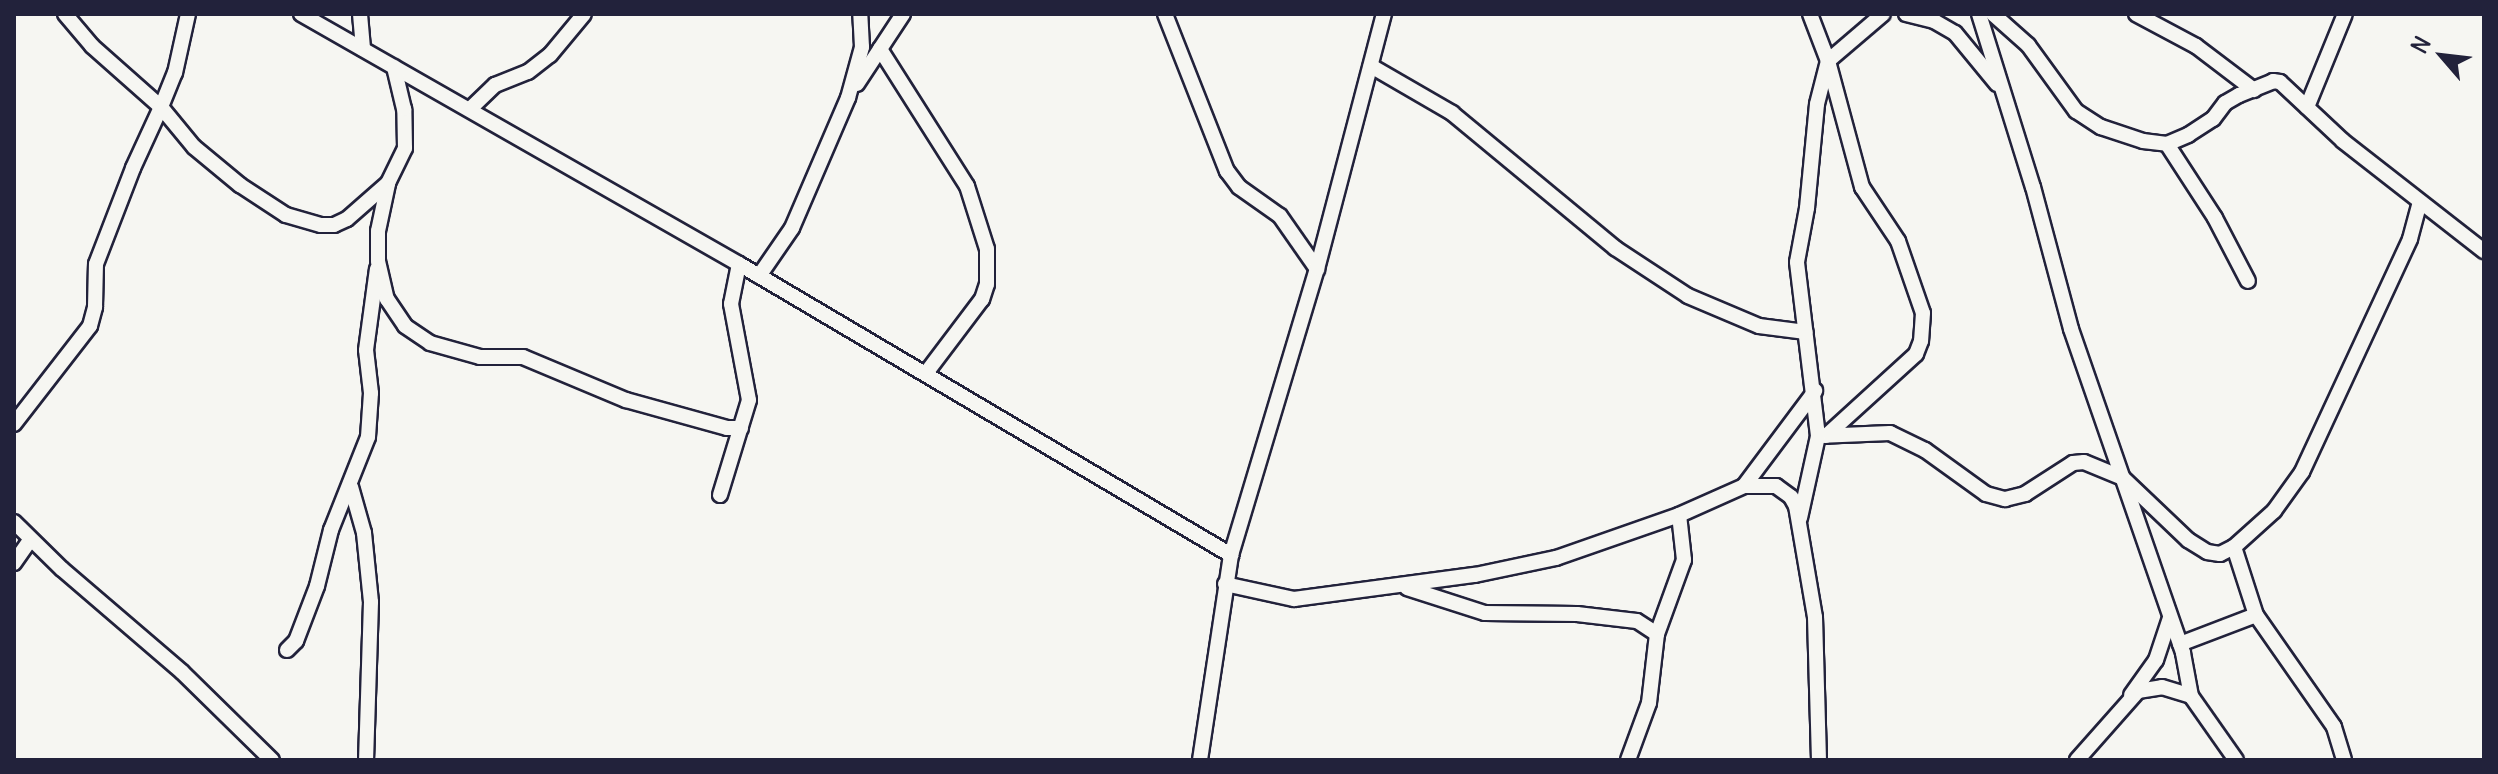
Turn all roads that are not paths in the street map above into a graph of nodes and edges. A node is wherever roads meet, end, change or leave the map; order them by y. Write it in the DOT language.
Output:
graph roads {
  1 [pos="65,14"];
  2 [pos="188,14"];
  3 [pos="301,14"];
  4 [pos="360,14"];
  5 [pos="584,14"];
  6 [pos="860,14"];
  7 [pos="903,14"];
  8 [pos="1165,14"];
  9 [pos="1384,14"];
  10 [pos="1810,14"];
  11 [pos="1883,14"];
  12 [pos="1906,14"];
  13 [pos="1979,14"];
  14 [pos="1993,14"];
  15 [pos="2136,14"];
  16 [pos="2345,14"];
  17 [pos="363,49"];
  18 [pos="880,49"];
  19 [pos="1828,61"];
  20 [pos="1371,66"];
  21 [pos="394,67"];
  22 [pos="2254,90"];
  23 [pos="2004,94"];
  24 [pos="848,98"];
  25 [pos="161,107"];
  26 [pos="2307,107"];
  27 [pos="470,109"];
  28 [pos="2167,144"];
  29 [pos="388,183"];
  30 [pos="2420,202"];
  31 [pos="2482,243"];
  32 [pos="378,261"];
  33 [pos="739,264"];
  34 [pos="1317,269"];
  35 [pos="759,276"];
  36 [pos="2248,281"];
  37 [pos="1806,332"];
  38 [pos="926,373"];
  39 [pos="1815,391"];
  40 [pos="14,424"];
  41 [pos="741,428"];
  42 [pos="1822,436"];
  43 [pos="2123,478"];
  44 [pos="1744,486"];
  45 [pos="351,487"];
  46 [pos="720,495"];
  47 [pos="1679,515"];
  48 [pos="14,522"];
  49 [pos="1799,522"];
  50 [pos="31,539"];
  51 [pos="2234,547"];
  52 [pos="1231,555"];
  53 [pos="14,563"];
  54 [pos="1225,584"];
  55 [pos="1402,587"];
  56 [pos="2256,615"];
  57 [pos="2171,617"];
  58 [pos="1657,634"];
  59 [pos="2180,644"];
  60 [pos="287,650"];
  61 [pos="2131,695"];
  62 [pos="2191,696"];
  63 [pos="272,760"];
  64 [pos="366,760"];
  65 [pos="1200,760"];
  66 [pos="1628,760"];
  67 [pos="1819,760"];
  68 [pos="2077,760"];
  69 [pos="2236,760"];
  70 [pos="2344,760"];
  1 -- 25 [label="street"];
  2 -- 25 [label="street"];
  3 -- 17 [label="street"];
  4 -- 17 [label="street"];
  5 -- 27 [label="street"];
  6 -- 24 [label="street"];
  7 -- 18 [label="street"];
  8 -- 34 [label="street"];
  9 -- 20 [label="street"];
  10 -- 19 [label="street"];
  11 -- 19 [label="street"];
  12 -- 23 [label="street"];
  13 -- 23 [label="street"];
  14 -- 28 [label="street"];
  15 -- 22 [label="street"];
  16 -- 26 [label="street"];
  17 -- 21 [label="street"];
  18 -- 24 [label="street"];
  18 -- 38 [label="street"];
  19 -- 37 [label="street"];
  19 -- 42 [label="street"];
  20 -- 34 [label="street"];
  20 -- 37 [label="street"];
  21 -- 27 [label="street"];
  21 -- 29 [label="street"];
  22 -- 26 [label="street"];
  22 -- 28 [label="street"];
  23 -- 43 [label="street"];
  24 -- 35 [label="street"];
  25 -- 29 [label="street"];
  25 -- 40 [label="street"];
  26 -- 30 [label="street"];
  27 -- 33 [label="street"];
  28 -- 36 [label="street"];
  29 -- 32 [label="street"];
  30 -- 31 [label="street"];
  30 -- 51 [label="street"];
  32 -- 41 [label="street"];
  32 -- 45 [label="street"];
  33 -- 35 [label="street"];
  33 -- 41 [label="street"];
  34 -- 52 [label="street"];
  35 -- 38 [label="street"];
  37 -- 39 [label="street"];
  38 -- 52 [label="street"];
  39 -- 42 [label="street"];
  39 -- 44 [label="street"];
  41 -- 46 [label="street"];
  42 -- 43 [label="street"];
  42 -- 49 [label="street"];
  43 -- 51 [label="street"];
  43 -- 57 [label="street"];
  44 -- 47 [label="street"];
  44 -- 49 [label="street"];
  45 -- 60 [label="street"];
  45 -- 64 [label="street"];
  47 -- 55 [label="street"];
  47 -- 58 [label="street"];
  48 -- 50 [label="street"];
  49 -- 67 [label="street"];
  50 -- 53 [label="street"];
  50 -- 63 [label="street"];
  51 -- 56 [label="street"];
  52 -- 54 [label="street"];
  54 -- 55 [label="street"];
  54 -- 65 [label="street"];
  55 -- 58 [label="street"];
  56 -- 59 [label="street"];
  56 -- 70 [label="street"];
  57 -- 59 [label="street"];
  57 -- 61 [label="street"];
  58 -- 66 [label="street"];
  59 -- 62 [label="street"];
  61 -- 62 [label="street"];
  61 -- 68 [label="street"];
  62 -- 69 [label="street"];
}
